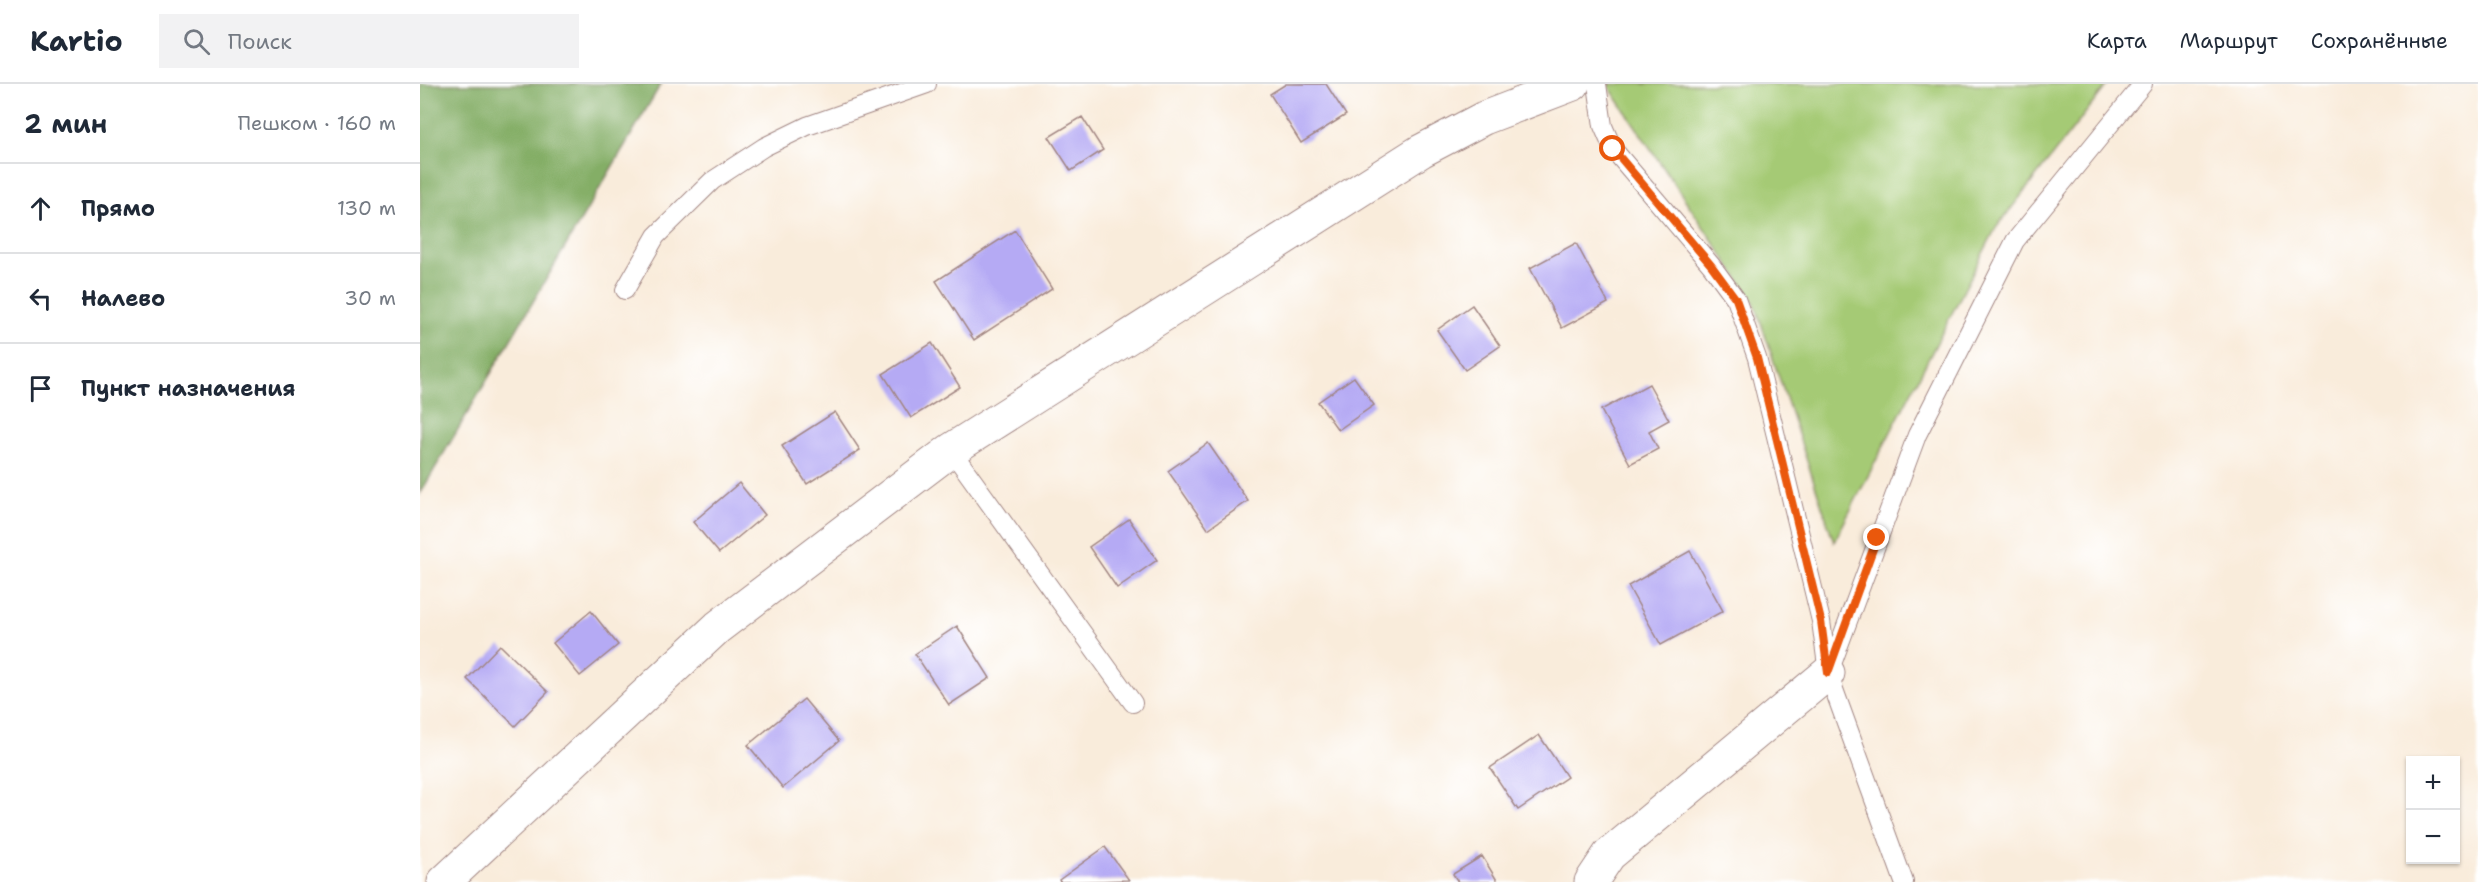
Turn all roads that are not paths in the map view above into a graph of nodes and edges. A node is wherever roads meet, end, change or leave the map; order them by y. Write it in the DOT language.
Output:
graph roads {
  1 [pos="927,84"];
  2 [pos="1573,84"];
  3 [pos="1597,84"];
  4 [pos="2143,84"];
  5 [pos="625,290"];
  6 [pos="951,450"];
  7 [pos="1828,673"];
  8 [pos="1133,703"];
  9 [pos="444,882"];
  10 [pos="1591,882"];
  11 [pos="1904,882"];
  1 -- 5 [label="lane"];
  2 -- 6 [label="street"];
  3 -- 7 [label="lane"];
  4 -- 7 [label="lane"];
  6 -- 8 [label="lane"];
  6 -- 9 [label="street"];
  7 -- 10 [label="street"];
  7 -- 11 [label="lane"];
}
